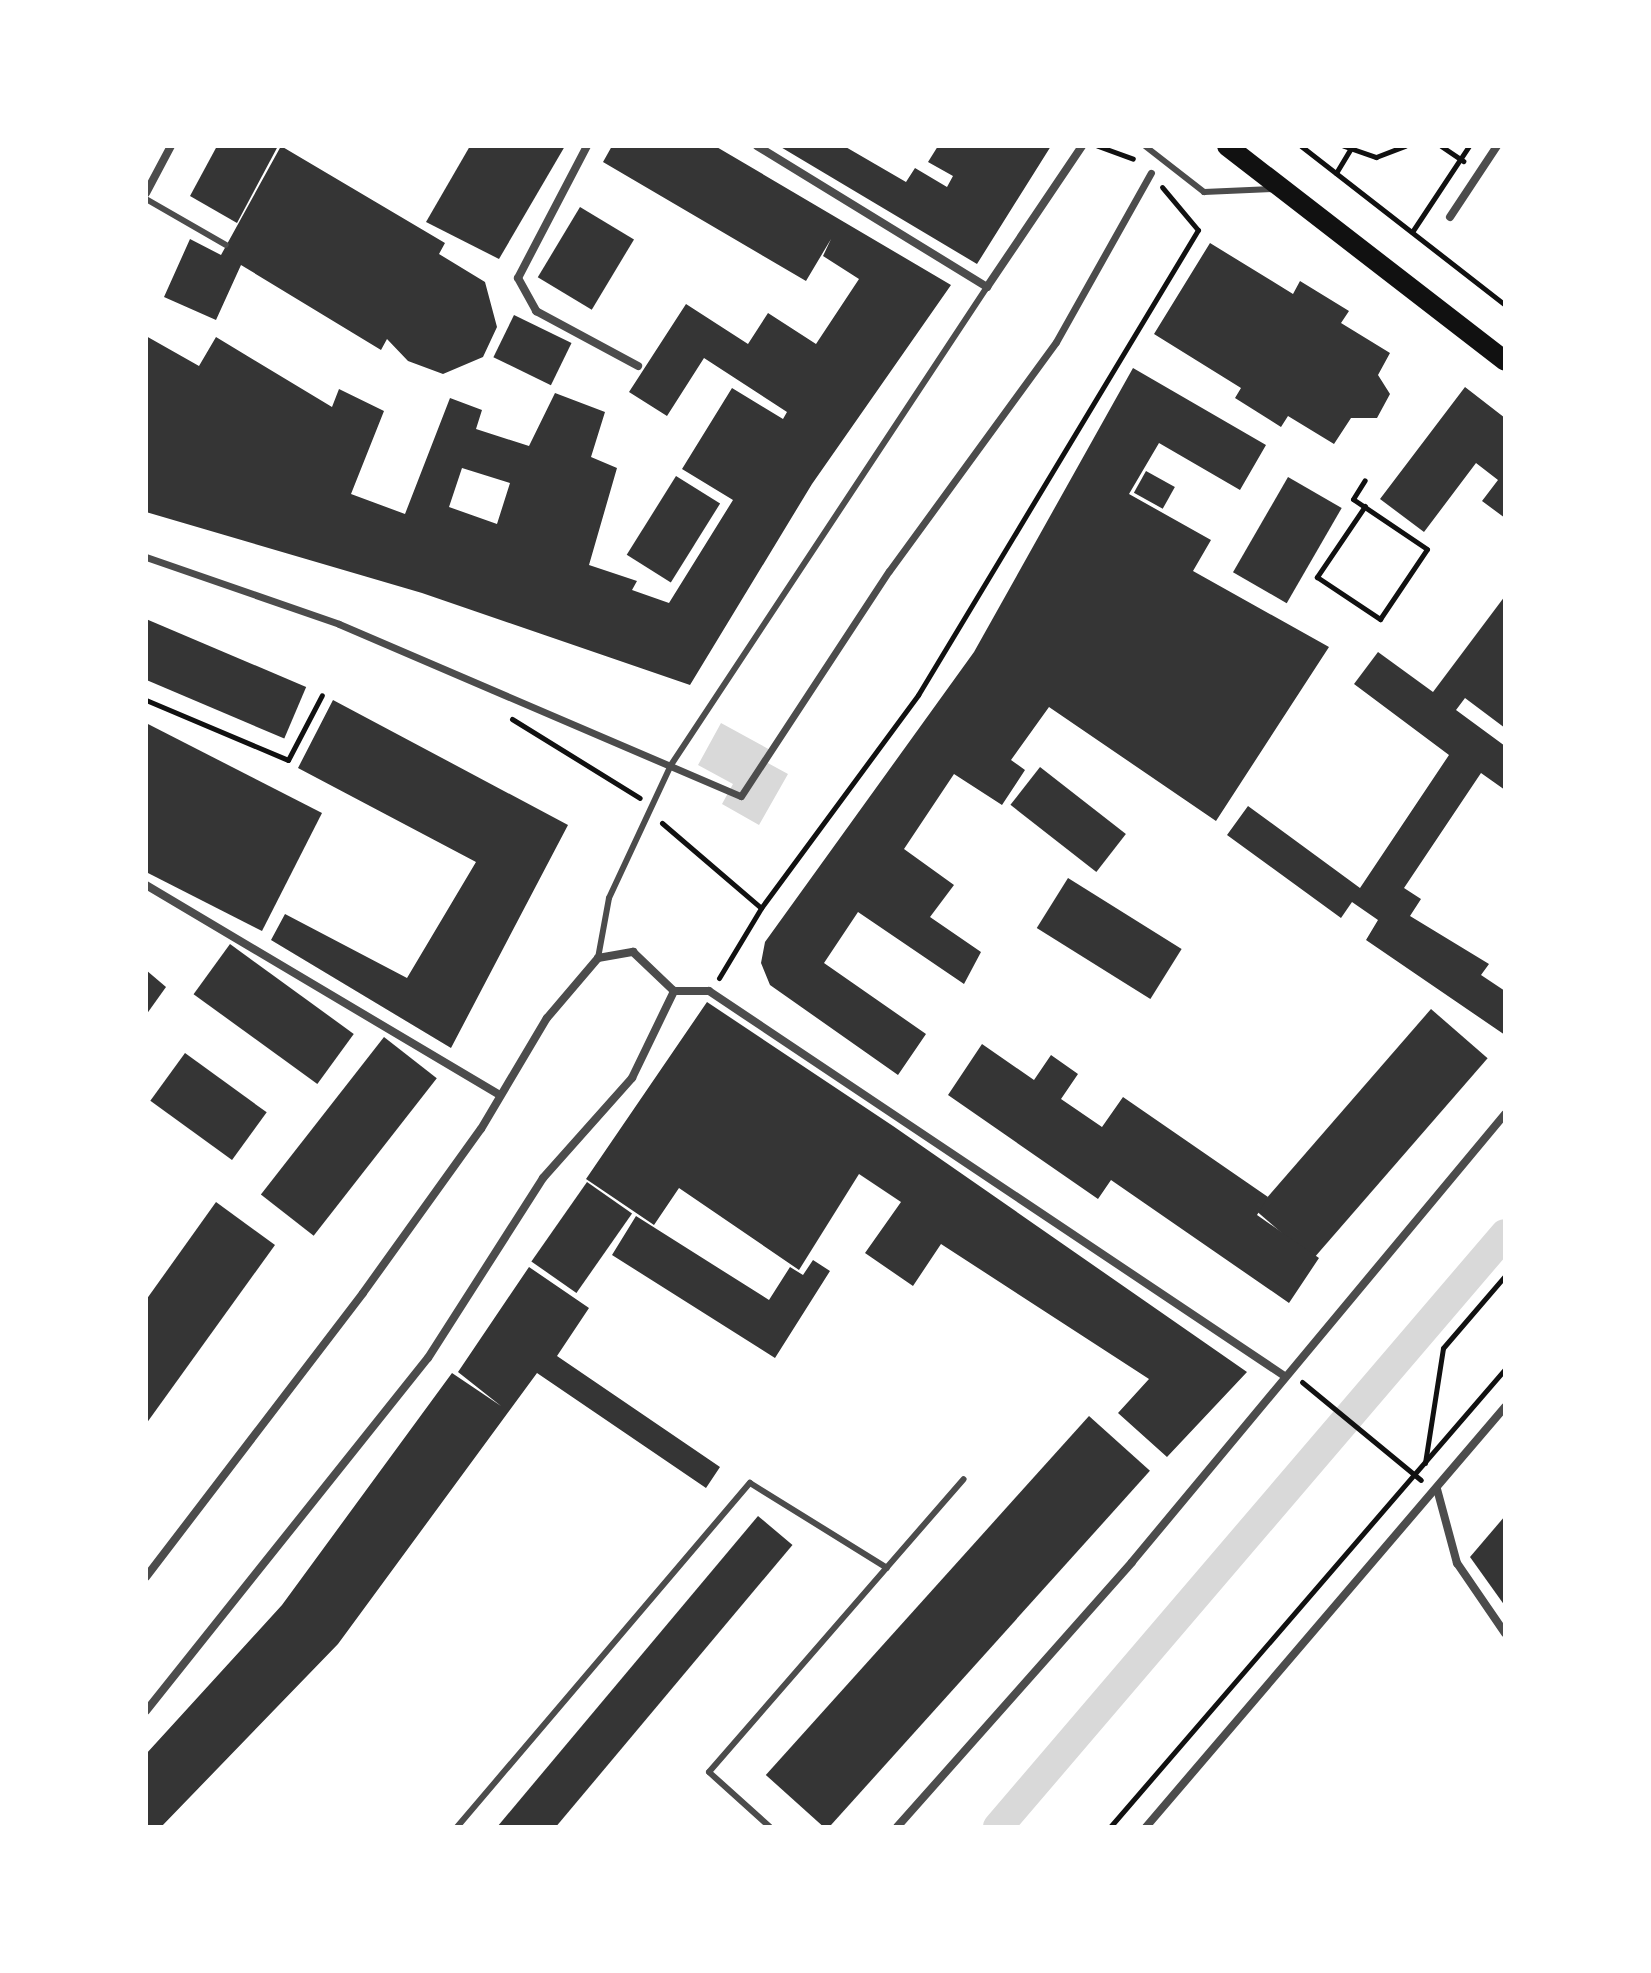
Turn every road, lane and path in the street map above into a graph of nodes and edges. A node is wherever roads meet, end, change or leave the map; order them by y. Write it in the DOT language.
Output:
graph roads {
  1 [pos="171,146"];
  2 [pos="587,146"];
  3 [pos="757,146"];
  4 [pos="1145,146"];
  5 [pos="1227,146"];
  6 [pos="1301,146"];
  7 [pos="1405,146"];
  8 [pos="1441,146"];
  9 [pos="1469,146"];
  10 [pos="1497,146"];
  11 [pos="1082,147"];
  12 [pos="1347,148"];
  13 [pos="1461,159"];
  14 [pos="1480,172"];
  15 [pos="1151,173"];
  16 [pos="1336,173"];
  17 [pos="1281,188"];
  18 [pos="146,196"];
  19 [pos="1450,217"];
  20 [pos="1198,230"];
  21 [pos="1412,232"];
  22 [pos="226,245"];
  23 [pos="987,287"];
  24 [pos="1505,305"];
  25 [pos="1505,361"];
  26 [pos="638,366"];
  27 [pos="1365,480"];
  28 [pos="1365,506"];
  29 [pos="146,557"];
  30 [pos="322,695"];
  31 [pos="146,700"];
  32 [pos="506,716"];
  33 [pos="671,765"];
  34 [pos="649,803"];
  35 [pos="146,885"];
  36 [pos="598,958"];
  37 [pos="674,991"];
  38 [pos="498,1094"];
  39 [pos="1505,1114"];
  40 [pos="1505,1276"];
  41 [pos="1290,1367"];
  42 [pos="1505,1369"];
  43 [pos="1283,1375"];
  44 [pos="1505,1407"];
  45 [pos="1425,1463"];
  46 [pos="1414,1476"];
  47 [pos="964,1479"];
  48 [pos="1437,1489"];
  49 [pos="887,1568"];
  50 [pos="146,1577"];
  51 [pos="1505,1633"];
  52 [pos="146,1711"];
  53 [pos="457,1827"];
  54 [pos="770,1827"];
  55 [pos="897,1827"];
  56 [pos="1110,1827"];
  57 [pos="1146,1827"];
  1 -- 18 [label="street"];
  2 -- 26 [label="street"];
  3 -- 23 [label="street"];
  4 -- 17 [label="lane"];
  5 -- 17 [label="main road"];
  6 -- 16 [label="path"];
  7 -- 12 [label="path"];
  8 -- 13 [label="path"];
  9 -- 13 [label="path"];
  10 -- 14 [label="street"];
  11 -- 15 [label="path"];
  11 -- 23 [label="street"];
  12 -- 16 [label="path"];
  13 -- 14 [label="path"];
  13 -- 21 [label="path"];
  14 -- 19 [label="street"];
  15 -- 33 [label="street"];
  16 -- 21 [label="path"];
  17 -- 25 [label="main road"];
  18 -- 22 [label="lane"];
  20 -- 34 [label="path"];
  21 -- 24 [label="path"];
  23 -- 33 [label="lane"];
  27 -- 28 [label="path"];
  28 -- 28 [label="path"];
  29 -- 33 [label="street"];
  30 -- 31 [label="path"];
  32 -- 34 [label="path"];
  33 -- 34 [label="lane"];
  34 -- 36 [label="lane"];
  35 -- 38 [label="street"];
  36 -- 37 [label="street"];
  36 -- 38 [label="street"];
  37 -- 43 [label="street"];
  37 -- 52 [label="street"];
  38 -- 50 [label="street"];
  39 -- 41 [label="street"];
  40 -- 45 [label="path"];
  41 -- 43 [label="street"];
  41 -- 46 [label="path"];
  42 -- 45 [label="path"];
  43 -- 55 [label="street"];
  44 -- 48 [label="street"];
  45 -- 46 [label="path"];
  46 -- 56 [label="path"];
  47 -- 49 [label="lane"];
  48 -- 51 [label="street"];
  48 -- 57 [label="street"];
  49 -- 53 [label="lane"];
  49 -- 54 [label="lane"];
}
